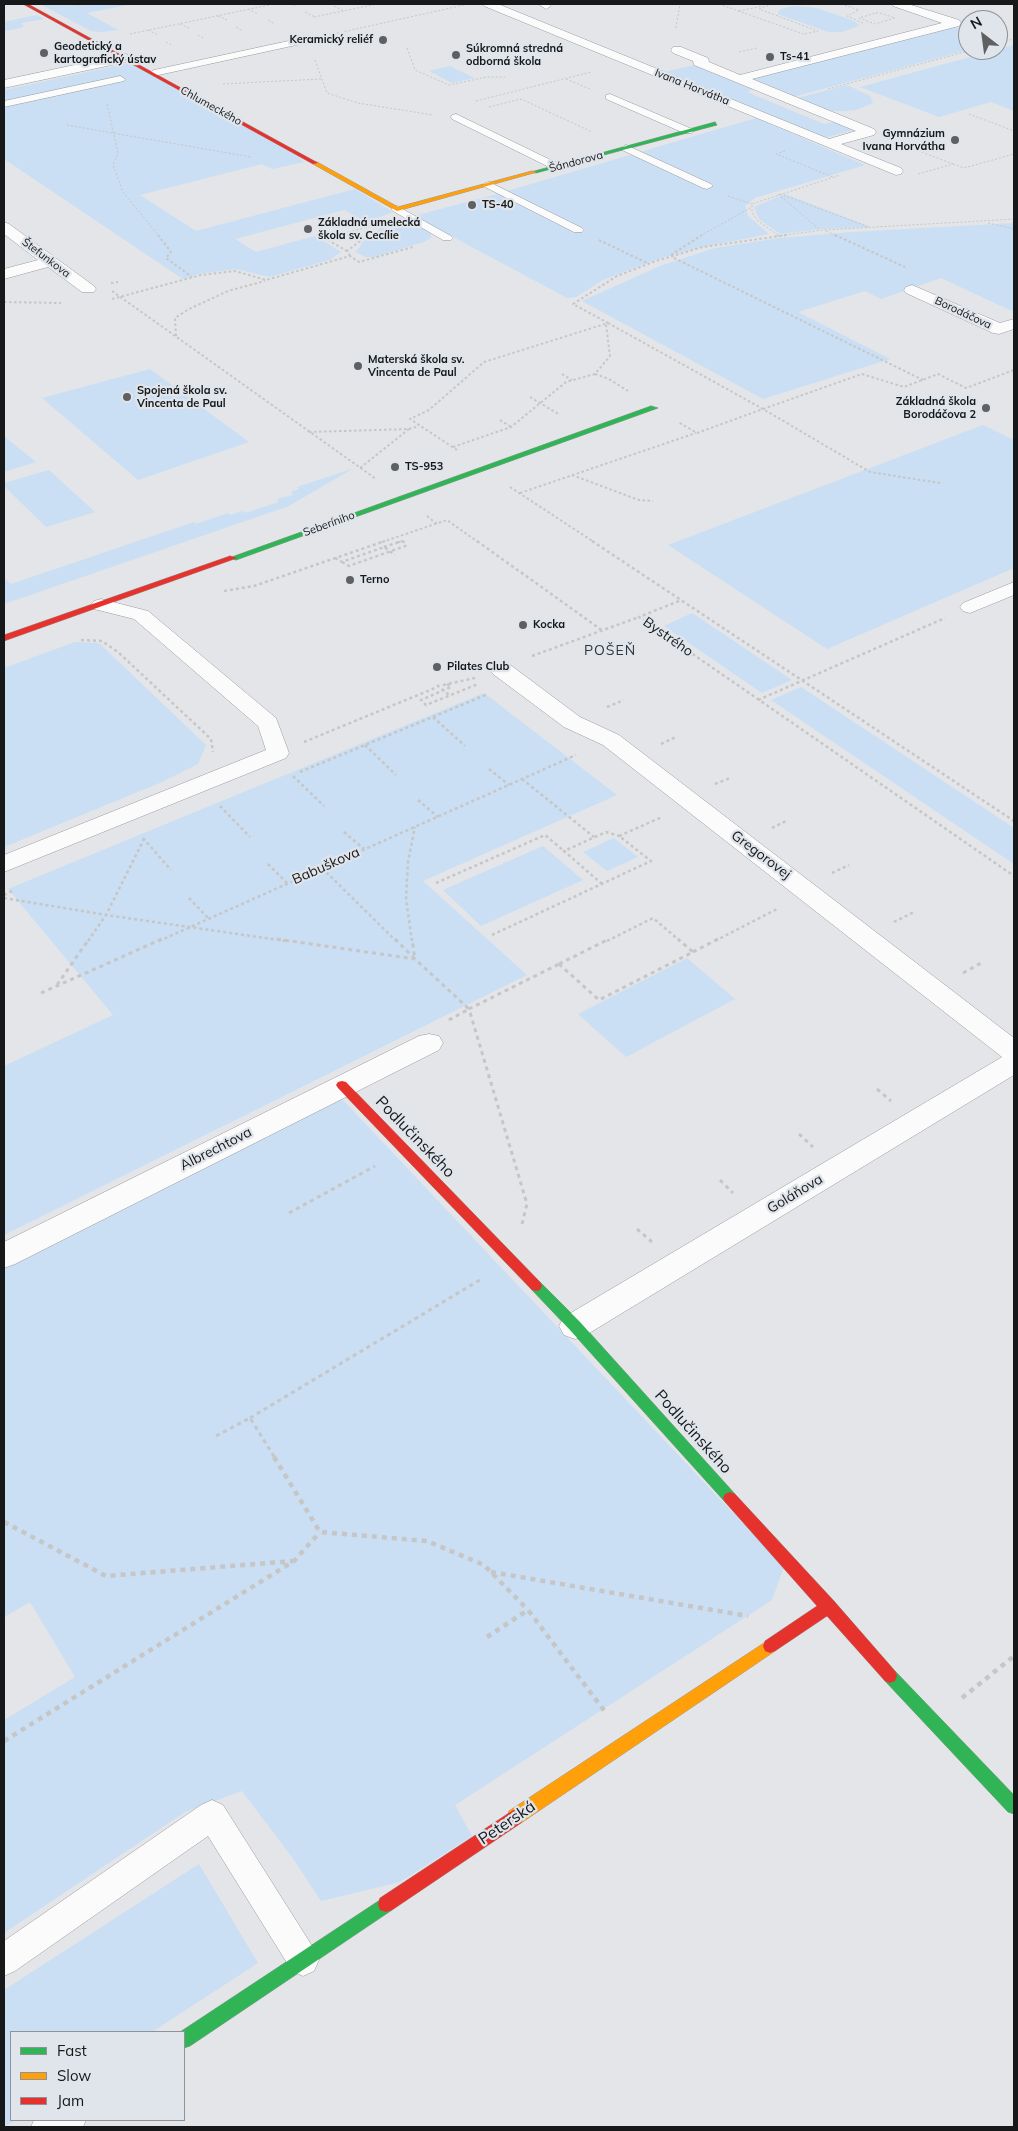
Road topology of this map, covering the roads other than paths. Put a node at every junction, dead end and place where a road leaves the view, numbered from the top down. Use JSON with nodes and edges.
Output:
{"nodes":[{"id":1,"x":25,"y":4,"type":"edge"},
{"id":2,"x":488,"y":4,"type":"edge"},
{"id":3,"x":897,"y":4,"type":"edge"},
{"id":4,"x":307,"y":40,"type":"road end"},
{"id":5,"x":677,"y":50,"type":"dead end"},
{"id":6,"x":126,"y":58,"type":"junction"},
{"id":7,"x":154,"y":73,"type":"junction"},
{"id":8,"x":120,"y":79,"type":"dead end"},
{"id":9,"x":738,"y":79,"type":"junction"},
{"id":10,"x":4,"y":84,"type":"edge"},
{"id":11,"x":610,"y":97,"type":"dead end"},
{"id":12,"x":4,"y":104,"type":"edge"},
{"id":13,"x":755,"y":113,"type":"junction"},
{"id":14,"x":456,"y":117,"type":"road end"},
{"id":15,"x":715,"y":124,"type":"joint"},
{"id":16,"x":688,"y":132,"type":"junction"},
{"id":17,"x":828,"y":143,"type":"junction"},
{"id":18,"x":626,"y":148,"type":"junction"},
{"id":19,"x":557,"y":167,"type":"junction"},
{"id":20,"x":896,"y":171,"type":"dead end"},
{"id":21,"x":490,"y":185,"type":"junction"},
{"id":22,"x":707,"y":186,"type":"dead end"},
{"id":23,"x":397,"y":209,"type":"junction"},
{"id":24,"x":4,"y":227,"type":"edge"},
{"id":25,"x":578,"y":230,"type":"road end"},
{"id":26,"x":447,"y":238,"type":"road end"},
{"id":27,"x":50,"y":262,"type":"junction"},
{"id":28,"x":4,"y":274,"type":"edge"},
{"id":29,"x":88,"y":289,"type":"dead end"},
{"id":30,"x":912,"y":290,"type":"dead end"},
{"id":31,"x":1009,"y":330,"type":"edge"},
{"id":32,"x":654,"y":408,"type":"road end"},
{"id":33,"x":1014,"y":588,"type":"edge"},
{"id":34,"x":101,"y":605,"type":"junction"},
{"id":35,"x":970,"y":607,"type":"road end"},
{"id":36,"x":4,"y":638,"type":"edge"},
{"id":37,"x":492,"y":675,"type":"road end"},
{"id":38,"x":4,"y":864,"type":"edge"},
{"id":39,"x":429,"y":1042,"type":"road end"},
{"id":40,"x":1014,"y":1052,"type":"edge"},
{"id":41,"x":1014,"y":1062,"type":"edge"},
{"id":42,"x":342,"y":1085,"type":"junction"},
{"id":43,"x":4,"y":1256,"type":"edge"},
{"id":44,"x":575,"y":1326,"type":"junction"},
{"id":45,"x":829,"y":1606,"type":"junction"},
{"id":46,"x":1014,"y":1806,"type":"edge"},
{"id":47,"x":4,"y":1960,"type":"edge"},
{"id":48,"x":303,"y":1960,"type":"junction"},
{"id":49,"x":185,"y":2039,"type":"edge"}],
"edges":[{"from":1,"to":6,"type":"street","name":"Chlumeckého"},
{"from":2,"to":13,"type":"street","name":"Ivana Horvátha"},
{"from":3,"to":9,"type":"street"},
{"from":4,"to":7,"type":"lane"},
{"from":5,"to":9,"type":"street"},
{"from":6,"to":7,"type":"street","name":"Chlumeckého"},
{"from":6,"to":10,"type":"street"},
{"from":7,"to":23,"type":"street","name":"Chlumeckého"},
{"from":8,"to":12,"type":"lane"},
{"from":9,"to":17,"type":"street"},
{"from":11,"to":16,"type":"lane"},
{"from":13,"to":15,"type":"street","name":"Šándorova"},
{"from":13,"to":17,"type":"street","name":"Ivana Horvátha"},
{"from":14,"to":19,"type":"lane"},
{"from":15,"to":16,"type":"street","name":"Šándorova"},
{"from":16,"to":18,"type":"street","name":"Šándorova"},
{"from":17,"to":20,"type":"street","name":"Ivana Horvátha"},
{"from":18,"to":19,"type":"street","name":"Šándorova"},
{"from":18,"to":22,"type":"lane"},
{"from":19,"to":21,"type":"street","name":"Šándorova"},
{"from":21,"to":23,"type":"street","name":"Šándorova"},
{"from":21,"to":25,"type":"lane"},
{"from":23,"to":26,"type":"lane"},
{"from":24,"to":27,"type":"street","name":"Štefunkova"},
{"from":27,"to":28,"type":"street"},
{"from":27,"to":29,"type":"street","name":"Štefunkova"},
{"from":30,"to":31,"type":"street","name":"Borodáčova"},
{"from":32,"to":34,"type":"street","name":"Seberíniho"},
{"from":33,"to":35,"type":"street"},
{"from":34,"to":36,"type":"street","name":"Seberíniho"},
{"from":34,"to":38,"type":"street"},
{"from":37,"to":40,"type":"street","name":"Gregorovej"},
{"from":39,"to":42,"type":"street","name":"Albrechtova"},
{"from":41,"to":44,"type":"street","name":"Goláňova"},
{"from":42,"to":43,"type":"street","name":"Albrechtova"},
{"from":42,"to":44,"type":"street","name":"Podlučinského"},
{"from":44,"to":45,"type":"street","name":"Podlučinského"},
{"from":45,"to":46,"type":"street","name":"Podlučinského"},
{"from":45,"to":48,"type":"street","name":"Peterská"},
{"from":47,"to":48,"type":"lane"},
{"from":48,"to":49,"type":"street","name":"Peterská"}]}
